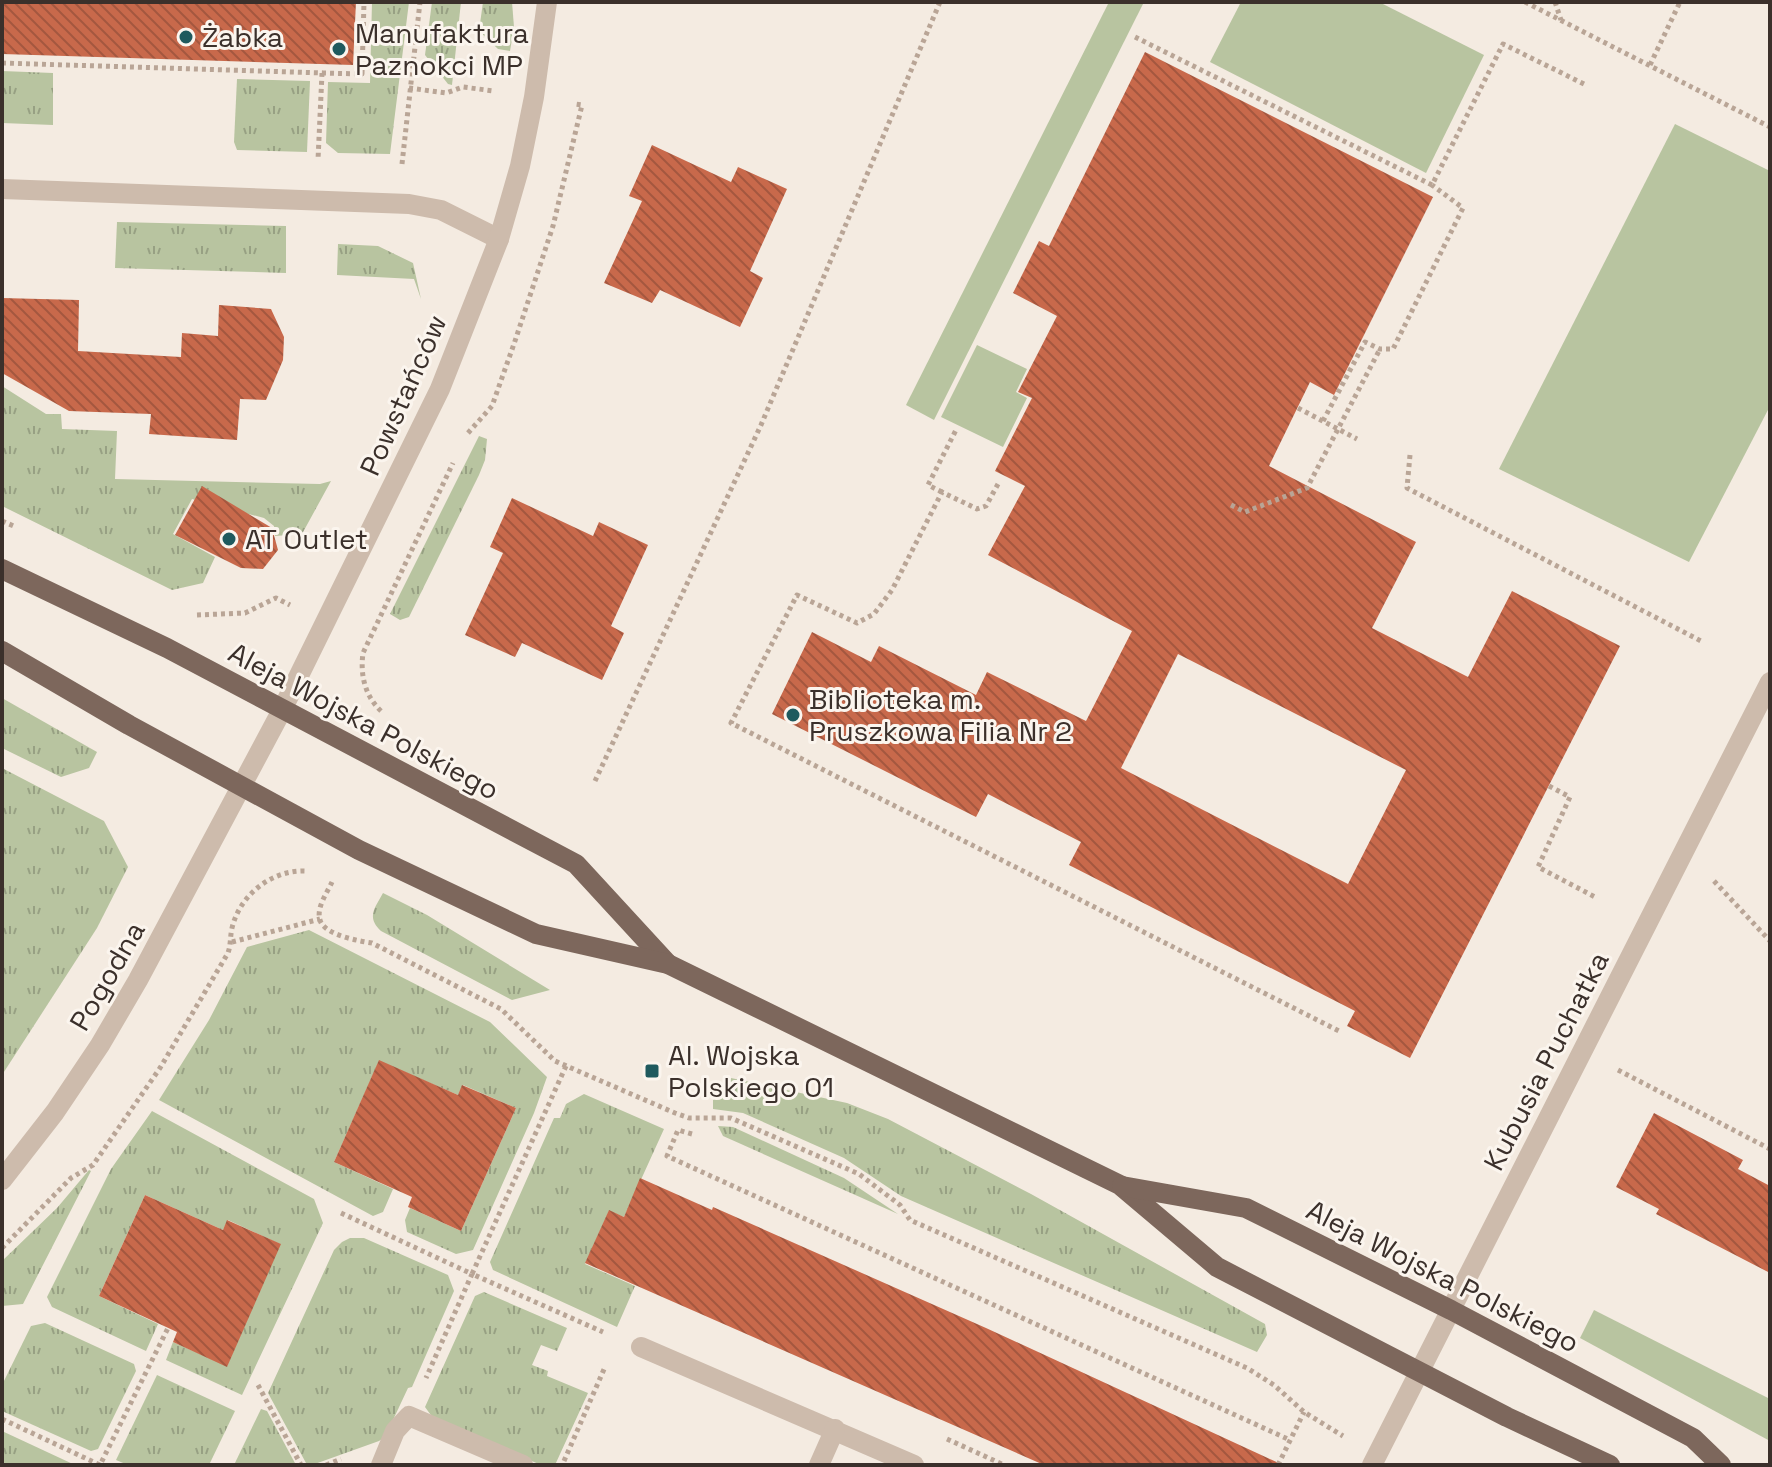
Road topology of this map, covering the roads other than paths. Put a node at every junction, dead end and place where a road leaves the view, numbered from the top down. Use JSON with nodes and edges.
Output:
{"nodes":[{"id":1,"x":547,"y":2,"type":"edge"},
{"id":2,"x":2,"y":189,"type":"edge"},
{"id":3,"x":499,"y":239,"type":"junction"},
{"id":4,"x":2,"y":569,"type":"edge"},
{"id":5,"x":2,"y":651,"type":"edge"},
{"id":6,"x":1770,"y":682,"type":"edge"},
{"id":7,"x":282,"y":710,"type":"junction"},
{"id":8,"x":242,"y":787,"type":"junction"},
{"id":9,"x":668,"y":964,"type":"junction"},
{"id":10,"x":2,"y":1180,"type":"edge"},
{"id":11,"x":1120,"y":1185,"type":"junction"},
{"id":12,"x":1451,"y":1310,"type":"junction"},
{"id":13,"x":641,"y":1347,"type":"road end"},
{"id":14,"x":1420,"y":1373,"type":"junction"},
{"id":15,"x":835,"y":1429,"type":"junction"},
{"id":16,"x":381,"y":1465,"type":"edge"},
{"id":17,"x":523,"y":1465,"type":"edge"},
{"id":18,"x":819,"y":1465,"type":"edge"},
{"id":19,"x":914,"y":1465,"type":"edge"},
{"id":20,"x":1372,"y":1465,"type":"edge"},
{"id":21,"x":1610,"y":1465,"type":"edge"},
{"id":22,"x":1721,"y":1465,"type":"edge"}],
"edges":[{"from":1,"to":3,"type":"street","name":"Powstańców"},
{"from":2,"to":3,"type":"street"},
{"from":3,"to":7,"type":"street","name":"Powstańców"},
{"from":4,"to":7,"type":"main road","name":"Aleja Wojska Polskiego"},
{"from":5,"to":8,"type":"main road","name":"Aleja Wojska Polskiego"},
{"from":6,"to":12,"type":"street","name":"Kubusia Puchatka"},
{"from":7,"to":8,"type":"street","name":"Powstańców"},
{"from":7,"to":9,"type":"main road","name":"Aleja Wojska Polskiego"},
{"from":8,"to":9,"type":"main road","name":"Aleja Wojska Polskiego"},
{"from":8,"to":10,"type":"street","name":"Pogodna"},
{"from":9,"to":11,"type":"main road","name":"Aleja Wojska Polskiego"},
{"from":11,"to":12,"type":"main road","name":"Aleja Wojska Polskiego"},
{"from":11,"to":14,"type":"main road","name":"Aleja Wojska Polskiego"},
{"from":12,"to":14,"type":"street","name":"Kubusia Puchatka"},
{"from":12,"to":22,"type":"main road","name":"Aleja Wojska Polskiego"},
{"from":13,"to":15,"type":"street"},
{"from":14,"to":20,"type":"street","name":"Kubusia Puchatka"},
{"from":14,"to":21,"type":"main road","name":"Aleja Wojska Polskiego"},
{"from":15,"to":18,"type":"street"},
{"from":15,"to":19,"type":"street"},
{"from":16,"to":17,"type":"street"}]}
